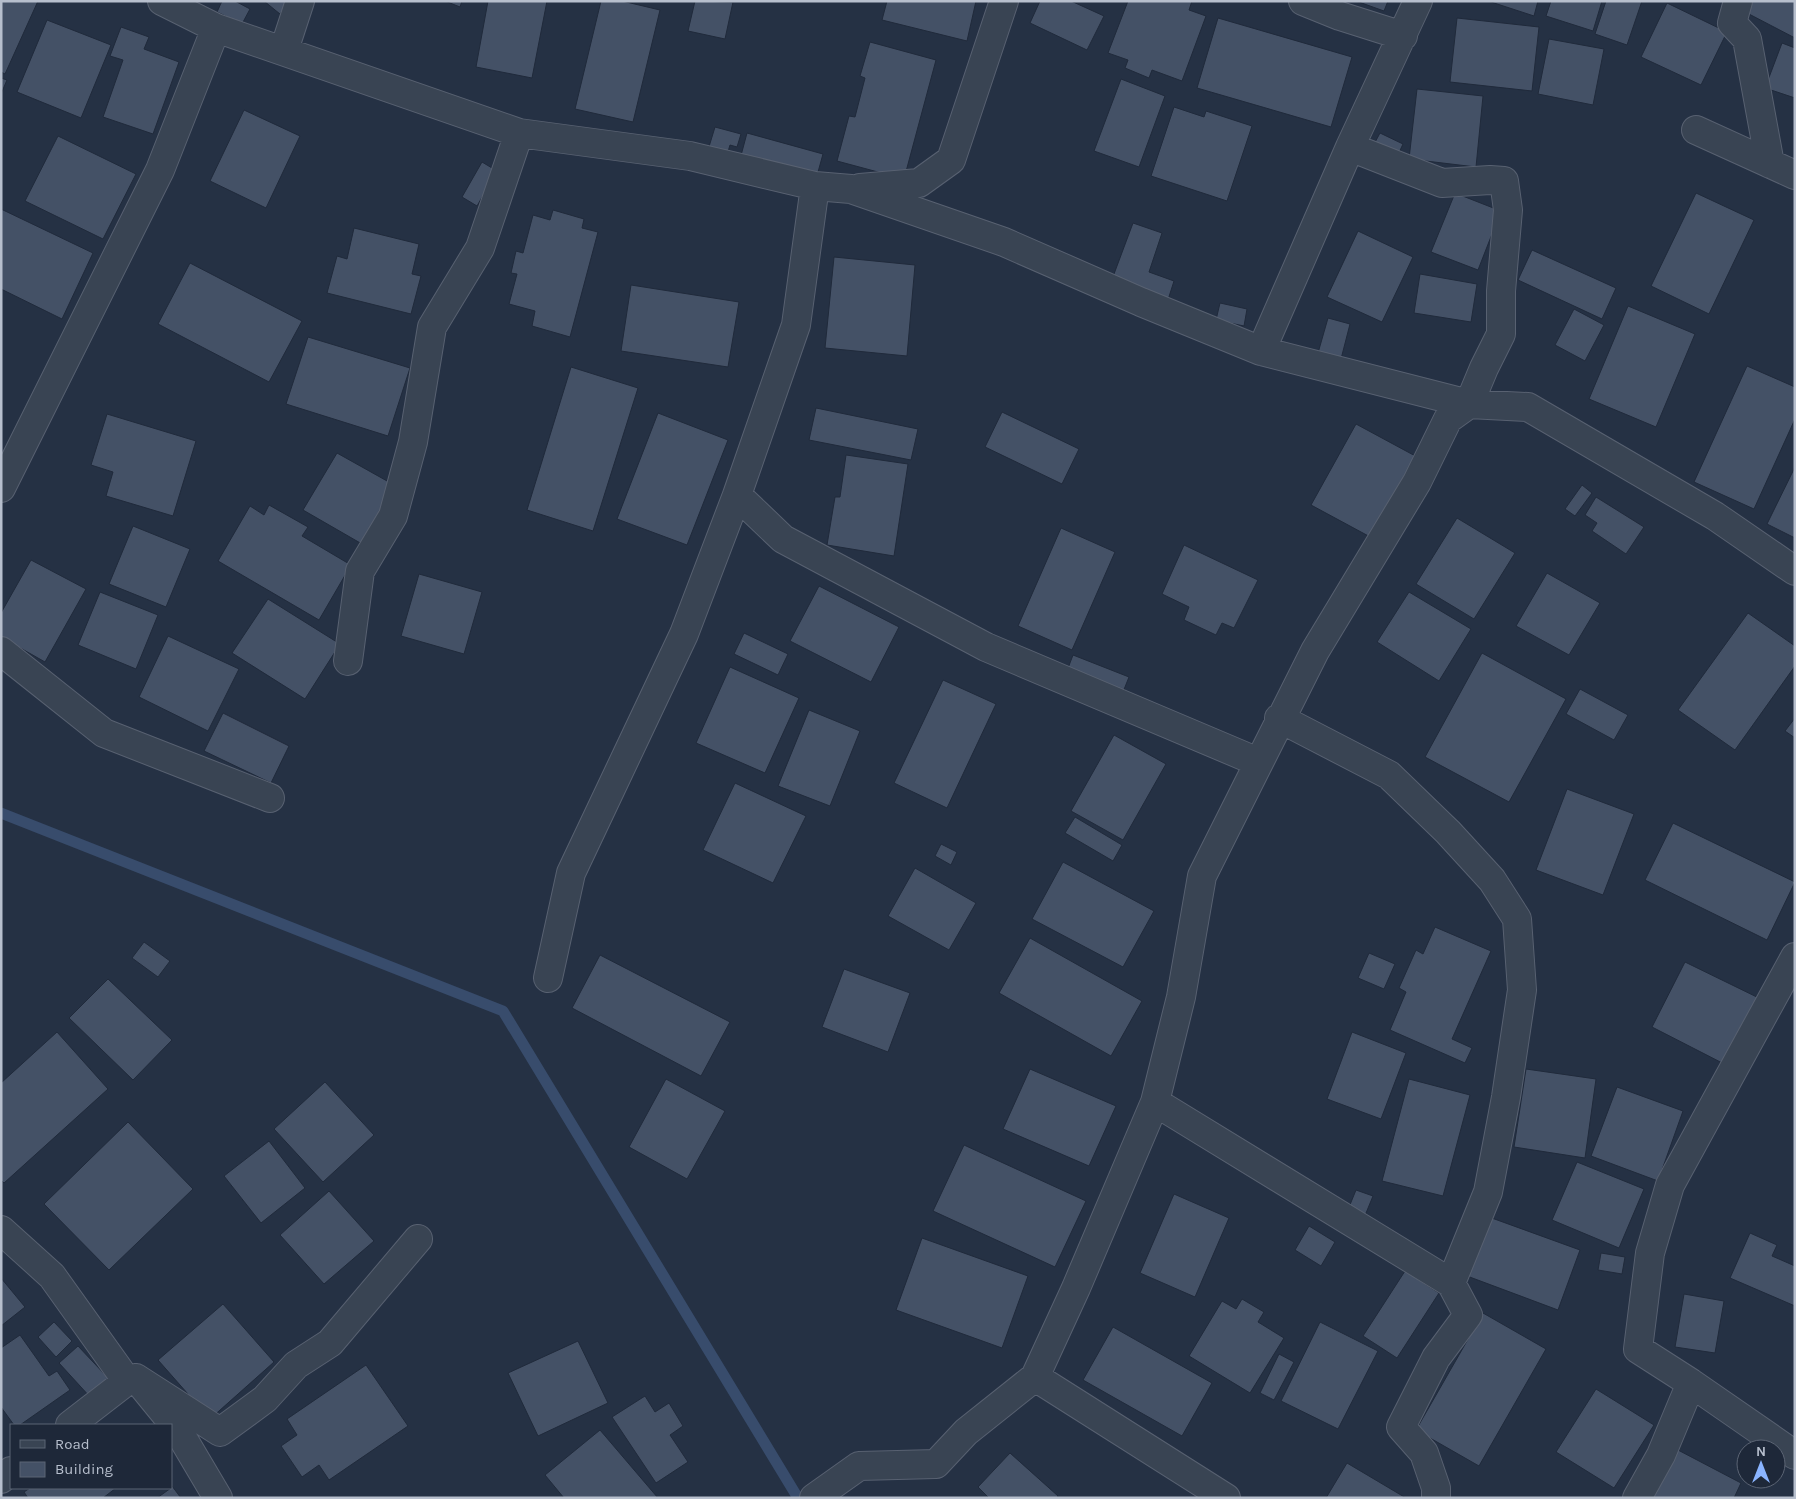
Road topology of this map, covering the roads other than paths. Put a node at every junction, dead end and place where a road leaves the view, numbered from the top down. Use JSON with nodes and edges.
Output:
{"nodes":[{"id":1,"x":162,"y":1,"type":"edge"},
{"id":2,"x":300,"y":1,"type":"edge"},
{"id":3,"x":1004,"y":1,"type":"edge"},
{"id":4,"x":1303,"y":1,"type":"edge"},
{"id":5,"x":1418,"y":1,"type":"edge"},
{"id":6,"x":1738,"y":1,"type":"edge"},
{"id":7,"x":216,"y":28,"type":"junction"},
{"id":8,"x":1403,"y":36,"type":"junction"},
{"id":9,"x":284,"y":50,"type":"junction"},
{"id":10,"x":1696,"y":130,"type":"dead end"},
{"id":11,"x":519,"y":133,"type":"junction"},
{"id":12,"x":1350,"y":147,"type":"junction"},
{"id":13,"x":1770,"y":164,"type":"junction"},
{"id":14,"x":1795,"y":175,"type":"edge"},
{"id":15,"x":815,"y":186,"type":"junction"},
{"id":16,"x":851,"y":189,"type":"junction"},
{"id":17,"x":1261,"y":351,"type":"junction"},
{"id":18,"x":1469,"y":404,"type":"junction"},
{"id":19,"x":1,"y":488,"type":"edge"},
{"id":20,"x":737,"y":495,"type":"junction"},
{"id":21,"x":1795,"y":571,"type":"edge"},
{"id":22,"x":1,"y":651,"type":"edge"},
{"id":23,"x":348,"y":661,"type":"dead end"},
{"id":24,"x":1279,"y":718,"type":"junction"},
{"id":25,"x":1258,"y":762,"type":"junction"},
{"id":26,"x":270,"y":798,"type":"dead end"},
{"id":27,"x":1795,"y":957,"type":"edge"},
{"id":28,"x":548,"y":978,"type":"dead end"},
{"id":29,"x":1155,"y":1102,"type":"junction"},
{"id":30,"x":1,"y":1230,"type":"edge"},
{"id":31,"x":418,"y":1239,"type":"dead end"},
{"id":32,"x":1451,"y":1283,"type":"junction"},
{"id":33,"x":1035,"y":1376,"type":"junction"},
{"id":34,"x":132,"y":1380,"type":"junction"},
{"id":35,"x":1691,"y":1383,"type":"junction"},
{"id":36,"x":71,"y":1424,"type":"edge"},
{"id":37,"x":1795,"y":1455,"type":"edge"},
{"id":38,"x":218,"y":1498,"type":"edge"},
{"id":39,"x":814,"y":1498,"type":"edge"},
{"id":40,"x":1226,"y":1498,"type":"edge"},
{"id":41,"x":1436,"y":1498,"type":"edge"},
{"id":42,"x":1637,"y":1498,"type":"edge"}],
"edges":[{"from":1,"to":7,"type":"street"},
{"from":2,"to":9,"type":"street"},
{"from":3,"to":16,"type":"street"},
{"from":4,"to":8,"type":"street"},
{"from":5,"to":8,"type":"street"},
{"from":6,"to":13,"type":"street"},
{"from":7,"to":9,"type":"street"},
{"from":7,"to":19,"type":"street"},
{"from":8,"to":12,"type":"street"},
{"from":9,"to":11,"type":"street"},
{"from":10,"to":13,"type":"street"},
{"from":11,"to":15,"type":"street"},
{"from":11,"to":23,"type":"street"},
{"from":12,"to":17,"type":"street"},
{"from":12,"to":18,"type":"street"},
{"from":13,"to":14,"type":"street"},
{"from":15,"to":16,"type":"street"},
{"from":15,"to":20,"type":"street"},
{"from":16,"to":17,"type":"street"},
{"from":17,"to":18,"type":"street"},
{"from":18,"to":21,"type":"street"},
{"from":18,"to":24,"type":"street"},
{"from":20,"to":25,"type":"street"},
{"from":20,"to":28,"type":"street"},
{"from":22,"to":26,"type":"street"},
{"from":24,"to":25,"type":"street"},
{"from":24,"to":32,"type":"street"},
{"from":25,"to":29,"type":"street"},
{"from":27,"to":35,"type":"street"},
{"from":29,"to":32,"type":"street"},
{"from":29,"to":33,"type":"street"},
{"from":30,"to":34,"type":"street"},
{"from":31,"to":34,"type":"street"},
{"from":32,"to":41,"type":"street"},
{"from":33,"to":39,"type":"street"},
{"from":33,"to":40,"type":"street"},
{"from":34,"to":36,"type":"street"},
{"from":34,"to":38,"type":"street"},
{"from":35,"to":37,"type":"street"},
{"from":35,"to":42,"type":"street"}]}
